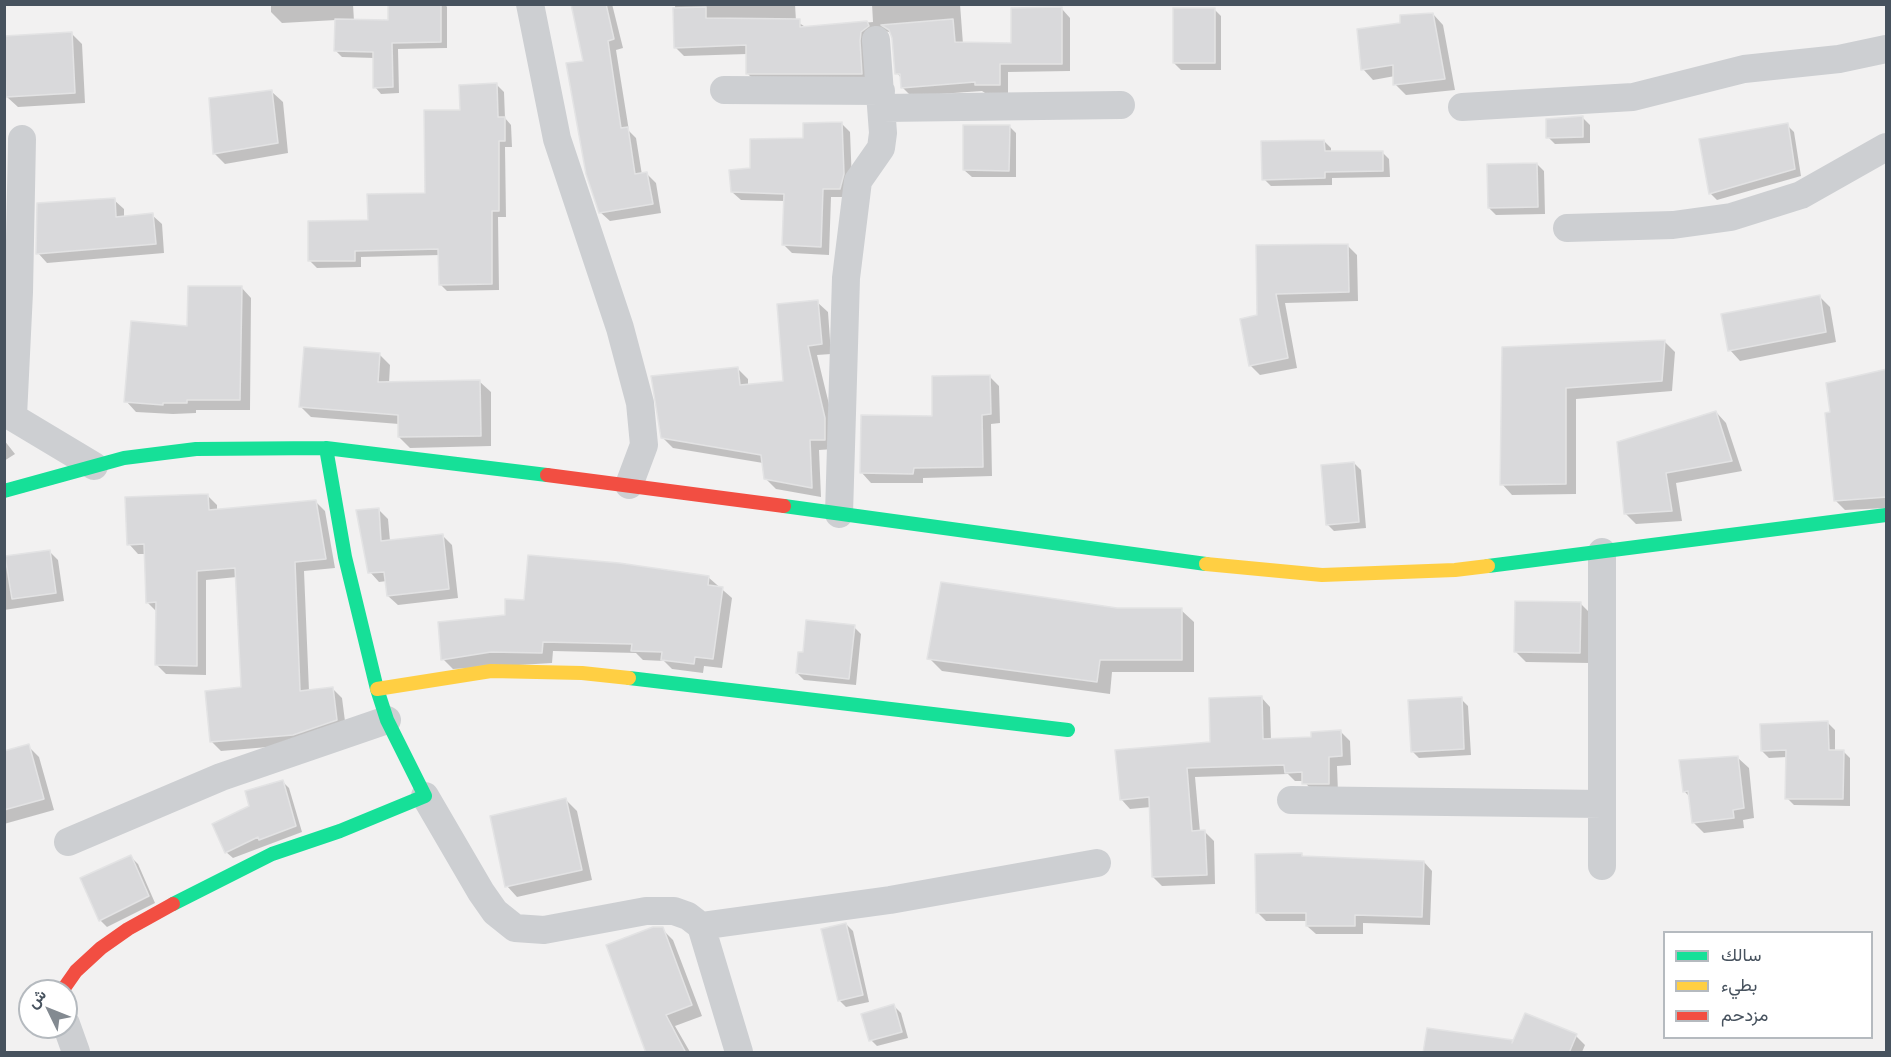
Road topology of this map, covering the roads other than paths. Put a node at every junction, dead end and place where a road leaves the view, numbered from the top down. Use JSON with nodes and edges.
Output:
{"nodes":[{"id":1,"x":530,"y":4,"type":"edge"},
{"id":2,"x":876,"y":40,"type":"dead end"},
{"id":3,"x":1887,"y":49,"type":"edge"},
{"id":4,"x":724,"y":90,"type":"dead end"},
{"id":5,"x":882,"y":100,"type":"junction"},
{"id":6,"x":1121,"y":105,"type":"dead end"},
{"id":7,"x":1462,"y":107,"type":"dead end"},
{"id":8,"x":22,"y":139,"type":"dead end"},
{"id":9,"x":1887,"y":147,"type":"edge"},
{"id":10,"x":1567,"y":228,"type":"dead end"},
{"id":11,"x":9,"y":414,"type":"edge"},
{"id":12,"x":326,"y":448,"type":"junction"},
{"id":13,"x":94,"y":466,"type":"junction"},
{"id":14,"x":629,"y":485,"type":"junction"},
{"id":15,"x":4,"y":491,"type":"edge"},
{"id":16,"x":839,"y":514,"type":"junction"},
{"id":17,"x":1887,"y":515,"type":"edge"},
{"id":18,"x":1602,"y":552,"type":"junction"},
{"id":19,"x":377,"y":689,"type":"junction"},
{"id":20,"x":387,"y":720,"type":"junction"},
{"id":21,"x":1068,"y":730,"type":"dead end"},
{"id":22,"x":425,"y":796,"type":"junction"},
{"id":23,"x":1291,"y":800,"type":"dead end"},
{"id":24,"x":1602,"y":804,"type":"junction"},
{"id":25,"x":68,"y":842,"type":"dead end"},
{"id":26,"x":1097,"y":863,"type":"dead end"},
{"id":27,"x":1602,"y":866,"type":"dead end"},
{"id":28,"x":701,"y":926,"type":"junction"},
{"id":29,"x":70,"y":979,"type":"edge"},
{"id":30,"x":739,"y":1053,"type":"edge"}],
"edges":[{"from":1,"to":14,"type":"street"},
{"from":2,"to":5,"type":"street"},
{"from":3,"to":7,"type":"street"},
{"from":4,"to":5,"type":"street"},
{"from":5,"to":6,"type":"street"},
{"from":5,"to":16,"type":"street"},
{"from":8,"to":11,"type":"street"},
{"from":9,"to":10,"type":"street"},
{"from":11,"to":13,"type":"street"},
{"from":12,"to":13,"type":"main road"},
{"from":12,"to":14,"type":"main road"},
{"from":12,"to":19,"type":"main road"},
{"from":13,"to":15,"type":"main road"},
{"from":14,"to":16,"type":"main road"},
{"from":16,"to":18,"type":"main road"},
{"from":17,"to":18,"type":"main road"},
{"from":18,"to":24,"type":"street"},
{"from":19,"to":20,"type":"main road"},
{"from":19,"to":21,"type":"main road"},
{"from":20,"to":22,"type":"main road"},
{"from":20,"to":25,"type":"street"},
{"from":22,"to":28,"type":"street"},
{"from":22,"to":29,"type":"main road"},
{"from":23,"to":24,"type":"street"},
{"from":24,"to":27,"type":"street"},
{"from":26,"to":28,"type":"street"},
{"from":28,"to":30,"type":"street"}]}
